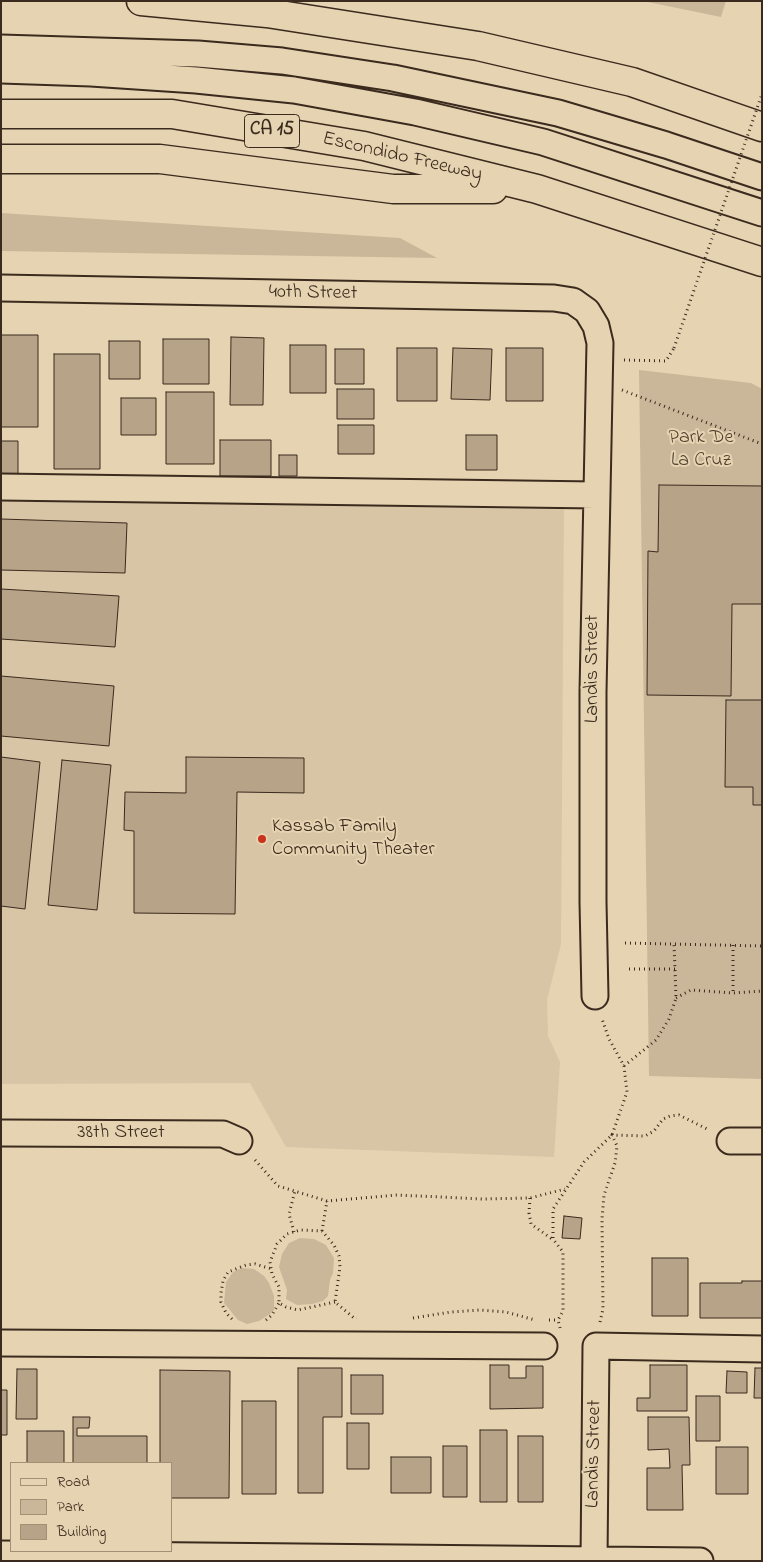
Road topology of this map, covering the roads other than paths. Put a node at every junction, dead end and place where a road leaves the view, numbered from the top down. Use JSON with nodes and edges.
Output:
{"nodes":[{"id":1,"x":141,"y":1,"type":"edge"},
{"id":2,"x":212,"y":1,"type":"edge"},
{"id":3,"x":267,"y":13,"type":"junction"},
{"id":4,"x":1,"y":48,"type":"edge"},
{"id":5,"x":1,"y":70,"type":"edge"},
{"id":6,"x":1,"y":114,"type":"edge"},
{"id":7,"x":762,"y":127,"type":"edge"},
{"id":8,"x":1,"y":159,"type":"edge"},
{"id":9,"x":762,"y":177,"type":"edge"},
{"id":10,"x":537,"y":189,"type":"junction"},
{"id":11,"x":762,"y":213,"type":"edge"},
{"id":12,"x":762,"y":262,"type":"edge"},
{"id":13,"x":1,"y":288,"type":"edge"},
{"id":14,"x":599,"y":362,"type":"joint"},
{"id":15,"x":1,"y":487,"type":"edge"},
{"id":16,"x":596,"y":496,"type":"junction"},
{"id":17,"x":595,"y":996,"type":"dead end"},
{"id":18,"x":1,"y":1133,"type":"edge"},
{"id":19,"x":239,"y":1141,"type":"road end"},
{"id":20,"x":730,"y":1141,"type":"road end"},
{"id":21,"x":762,"y":1141,"type":"edge"},
{"id":22,"x":1,"y":1343,"type":"edge"},
{"id":23,"x":544,"y":1346,"type":"dead end"},
{"id":24,"x":762,"y":1349,"type":"edge"},
{"id":25,"x":1,"y":1554,"type":"edge"},
{"id":26,"x":594,"y":1560,"type":"edge"},
{"id":27,"x":700,"y":1561,"type":"edge"}],
"edges":[{"from":1,"to":3,"type":"highway"},
{"from":2,"to":3,"type":"highway"},
{"from":3,"to":7,"type":"highway"},
{"from":4,"to":9,"type":"street"},
{"from":5,"to":11,"type":"street"},
{"from":6,"to":10,"type":"highway","name":"Escondido Freeway","number":"CA 15"},
{"from":8,"to":10,"type":"highway"},
{"from":10,"to":12,"type":"highway","name":"Escondido Freeway","number":"CA 15"},
{"from":13,"to":14,"type":"street","name":"40th Street"},
{"from":14,"to":16,"type":"street","name":"Landis Street"},
{"from":15,"to":16,"type":"street"},
{"from":16,"to":17,"type":"street","name":"Landis Street"},
{"from":18,"to":19,"type":"street","name":"38th Street"},
{"from":20,"to":21,"type":"street"},
{"from":22,"to":23,"type":"street"},
{"from":24,"to":26,"type":"street","name":"Landis Street"},
{"from":25,"to":26,"type":"street"},
{"from":26,"to":27,"type":"street"}]}
